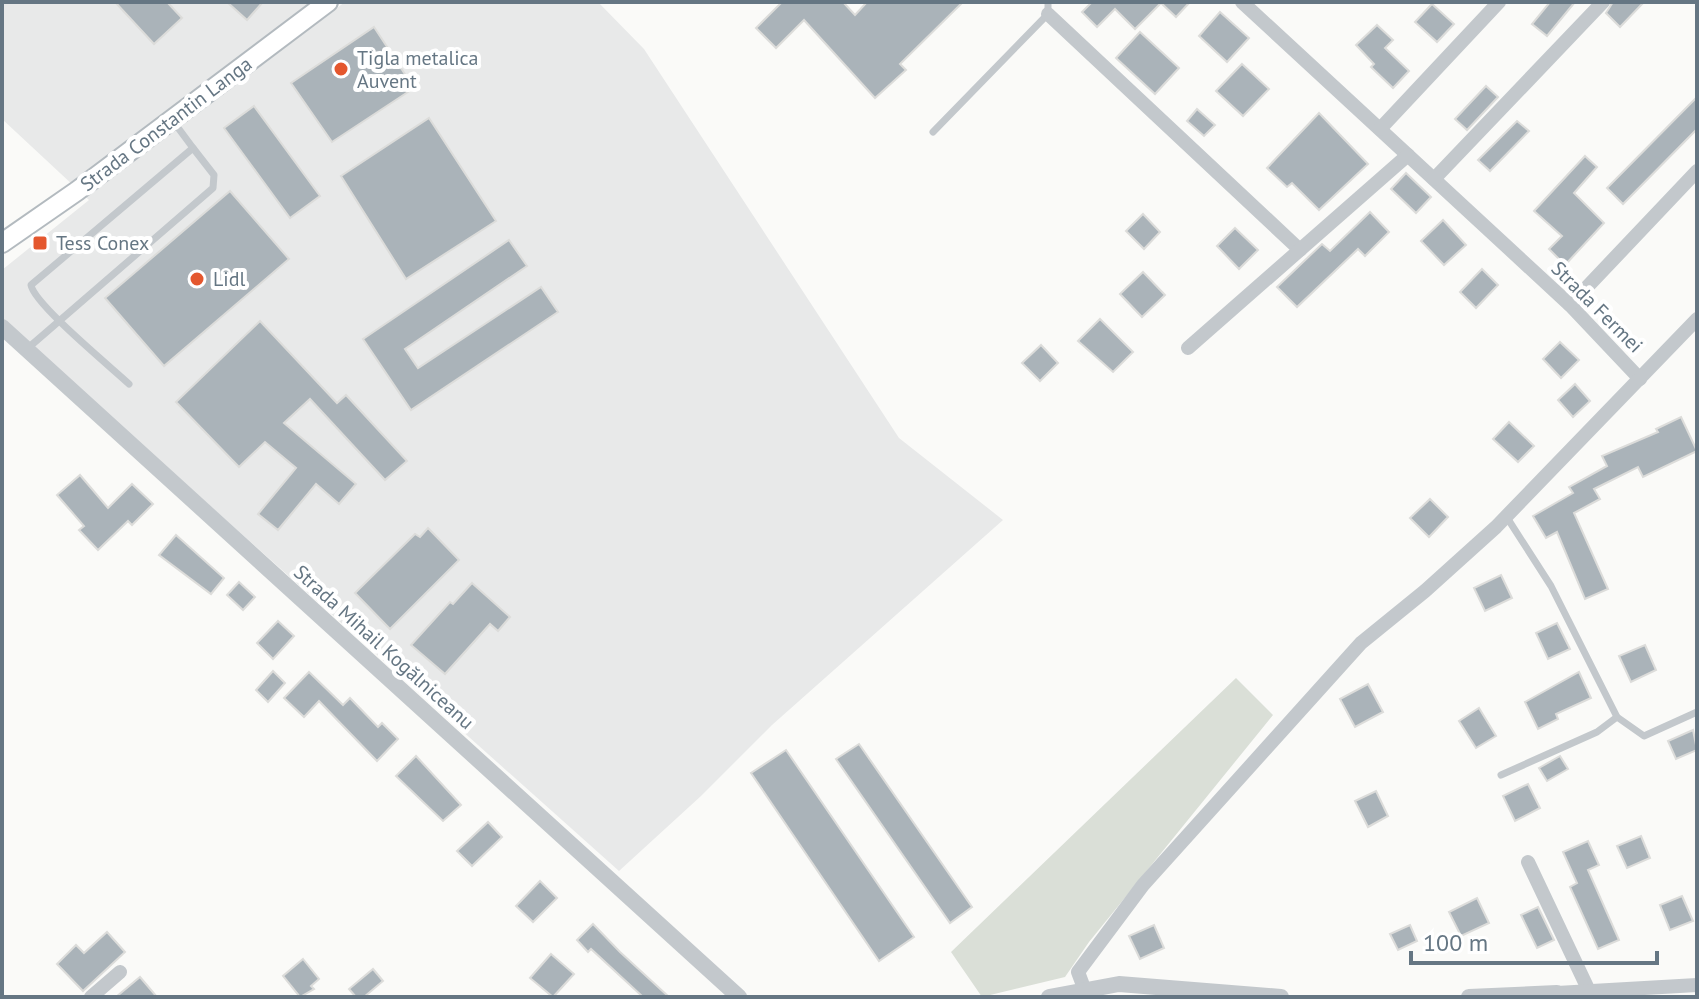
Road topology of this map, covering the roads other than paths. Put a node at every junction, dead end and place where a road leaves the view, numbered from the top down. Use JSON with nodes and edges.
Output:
{"nodes":[{"id":1,"x":328,"y":2,"type":"edge"},
{"id":2,"x":1242,"y":2,"type":"edge"},
{"id":3,"x":1499,"y":2,"type":"edge"},
{"id":4,"x":1603,"y":2,"type":"edge"},
{"id":5,"x":1048,"y":8,"type":"edge"},
{"id":6,"x":173,"y":120,"type":"junction"},
{"id":7,"x":1380,"y":129,"type":"junction"},
{"id":8,"x":933,"y":132,"type":"dead end"},
{"id":9,"x":193,"y":148,"type":"junction"},
{"id":10,"x":1408,"y":155,"type":"junction"},
{"id":11,"x":1697,"y":171,"type":"edge"},
{"id":12,"x":1434,"y":179,"type":"junction"},
{"id":13,"x":2,"y":243,"type":"edge"},
{"id":14,"x":1300,"y":250,"type":"junction"},
{"id":15,"x":1570,"y":305,"type":"junction"},
{"id":16,"x":1697,"y":319,"type":"edge"},
{"id":17,"x":61,"y":320,"type":"junction"},
{"id":18,"x":2,"y":327,"type":"edge"},
{"id":19,"x":1188,"y":348,"type":"dead end"},
{"id":20,"x":26,"y":350,"type":"junction"},
{"id":21,"x":1640,"y":379,"type":"junction"},
{"id":22,"x":129,"y":384,"type":"dead end"},
{"id":23,"x":1506,"y":516,"type":"junction"},
{"id":24,"x":1697,"y":712,"type":"edge"},
{"id":25,"x":1617,"y":717,"type":"junction"},
{"id":26,"x":1501,"y":775,"type":"dead end"},
{"id":27,"x":1528,"y":862,"type":"dead end"},
{"id":28,"x":120,"y":972,"type":"dead end"},
{"id":29,"x":1697,"y":985,"type":"edge"},
{"id":30,"x":1084,"y":988,"type":"junction"},
{"id":31,"x":1589,"y":991,"type":"junction"},
{"id":32,"x":1560,"y":995,"type":"edge"},
{"id":33,"x":91,"y":997,"type":"edge"},
{"id":34,"x":739,"y":997,"type":"edge"},
{"id":35,"x":1049,"y":997,"type":"edge"},
{"id":36,"x":1281,"y":997,"type":"edge"},
{"id":37,"x":1469,"y":997,"type":"edge"}],
"edges":[{"from":1,"to":6,"type":"main road","name":"Strada Constantin Langa"},
{"from":2,"to":7,"type":"street","name":"Strada Fermei"},
{"from":3,"to":7,"type":"street"},
{"from":4,"to":12,"type":"street"},
{"from":5,"to":8,"type":"lane"},
{"from":5,"to":14,"type":"street"},
{"from":6,"to":9,"type":"lane"},
{"from":6,"to":13,"type":"main road","name":"Strada Constantin Langa"},
{"from":7,"to":10,"type":"street","name":"Strada Fermei"},
{"from":9,"to":17,"type":"lane"},
{"from":9,"to":17,"type":"lane"},
{"from":10,"to":12,"type":"street","name":"Strada Fermei"},
{"from":10,"to":14,"type":"street"},
{"from":11,"to":15,"type":"street"},
{"from":12,"to":15,"type":"street","name":"Strada Fermei"},
{"from":14,"to":19,"type":"street"},
{"from":15,"to":21,"type":"street","name":"Strada Fermei"},
{"from":16,"to":21,"type":"street"},
{"from":17,"to":20,"type":"lane"},
{"from":17,"to":22,"type":"lane"},
{"from":18,"to":20,"type":"street","name":"Strada Mihail Kogălniceanu"},
{"from":20,"to":34,"type":"street","name":"Strada Mihail Kogălniceanu"},
{"from":21,"to":23,"type":"street","name":"Strada Fermei"},
{"from":23,"to":25,"type":"lane"},
{"from":23,"to":30,"type":"street","name":"Strada Fermei"},
{"from":24,"to":25,"type":"lane"},
{"from":25,"to":26,"type":"lane"},
{"from":27,"to":31,"type":"street"},
{"from":28,"to":33,"type":"street"},
{"from":29,"to":31,"type":"street"},
{"from":30,"to":35,"type":"street"},
{"from":30,"to":36,"type":"street"},
{"from":31,"to":32,"type":"street"},
{"from":32,"to":37,"type":"street"}]}
